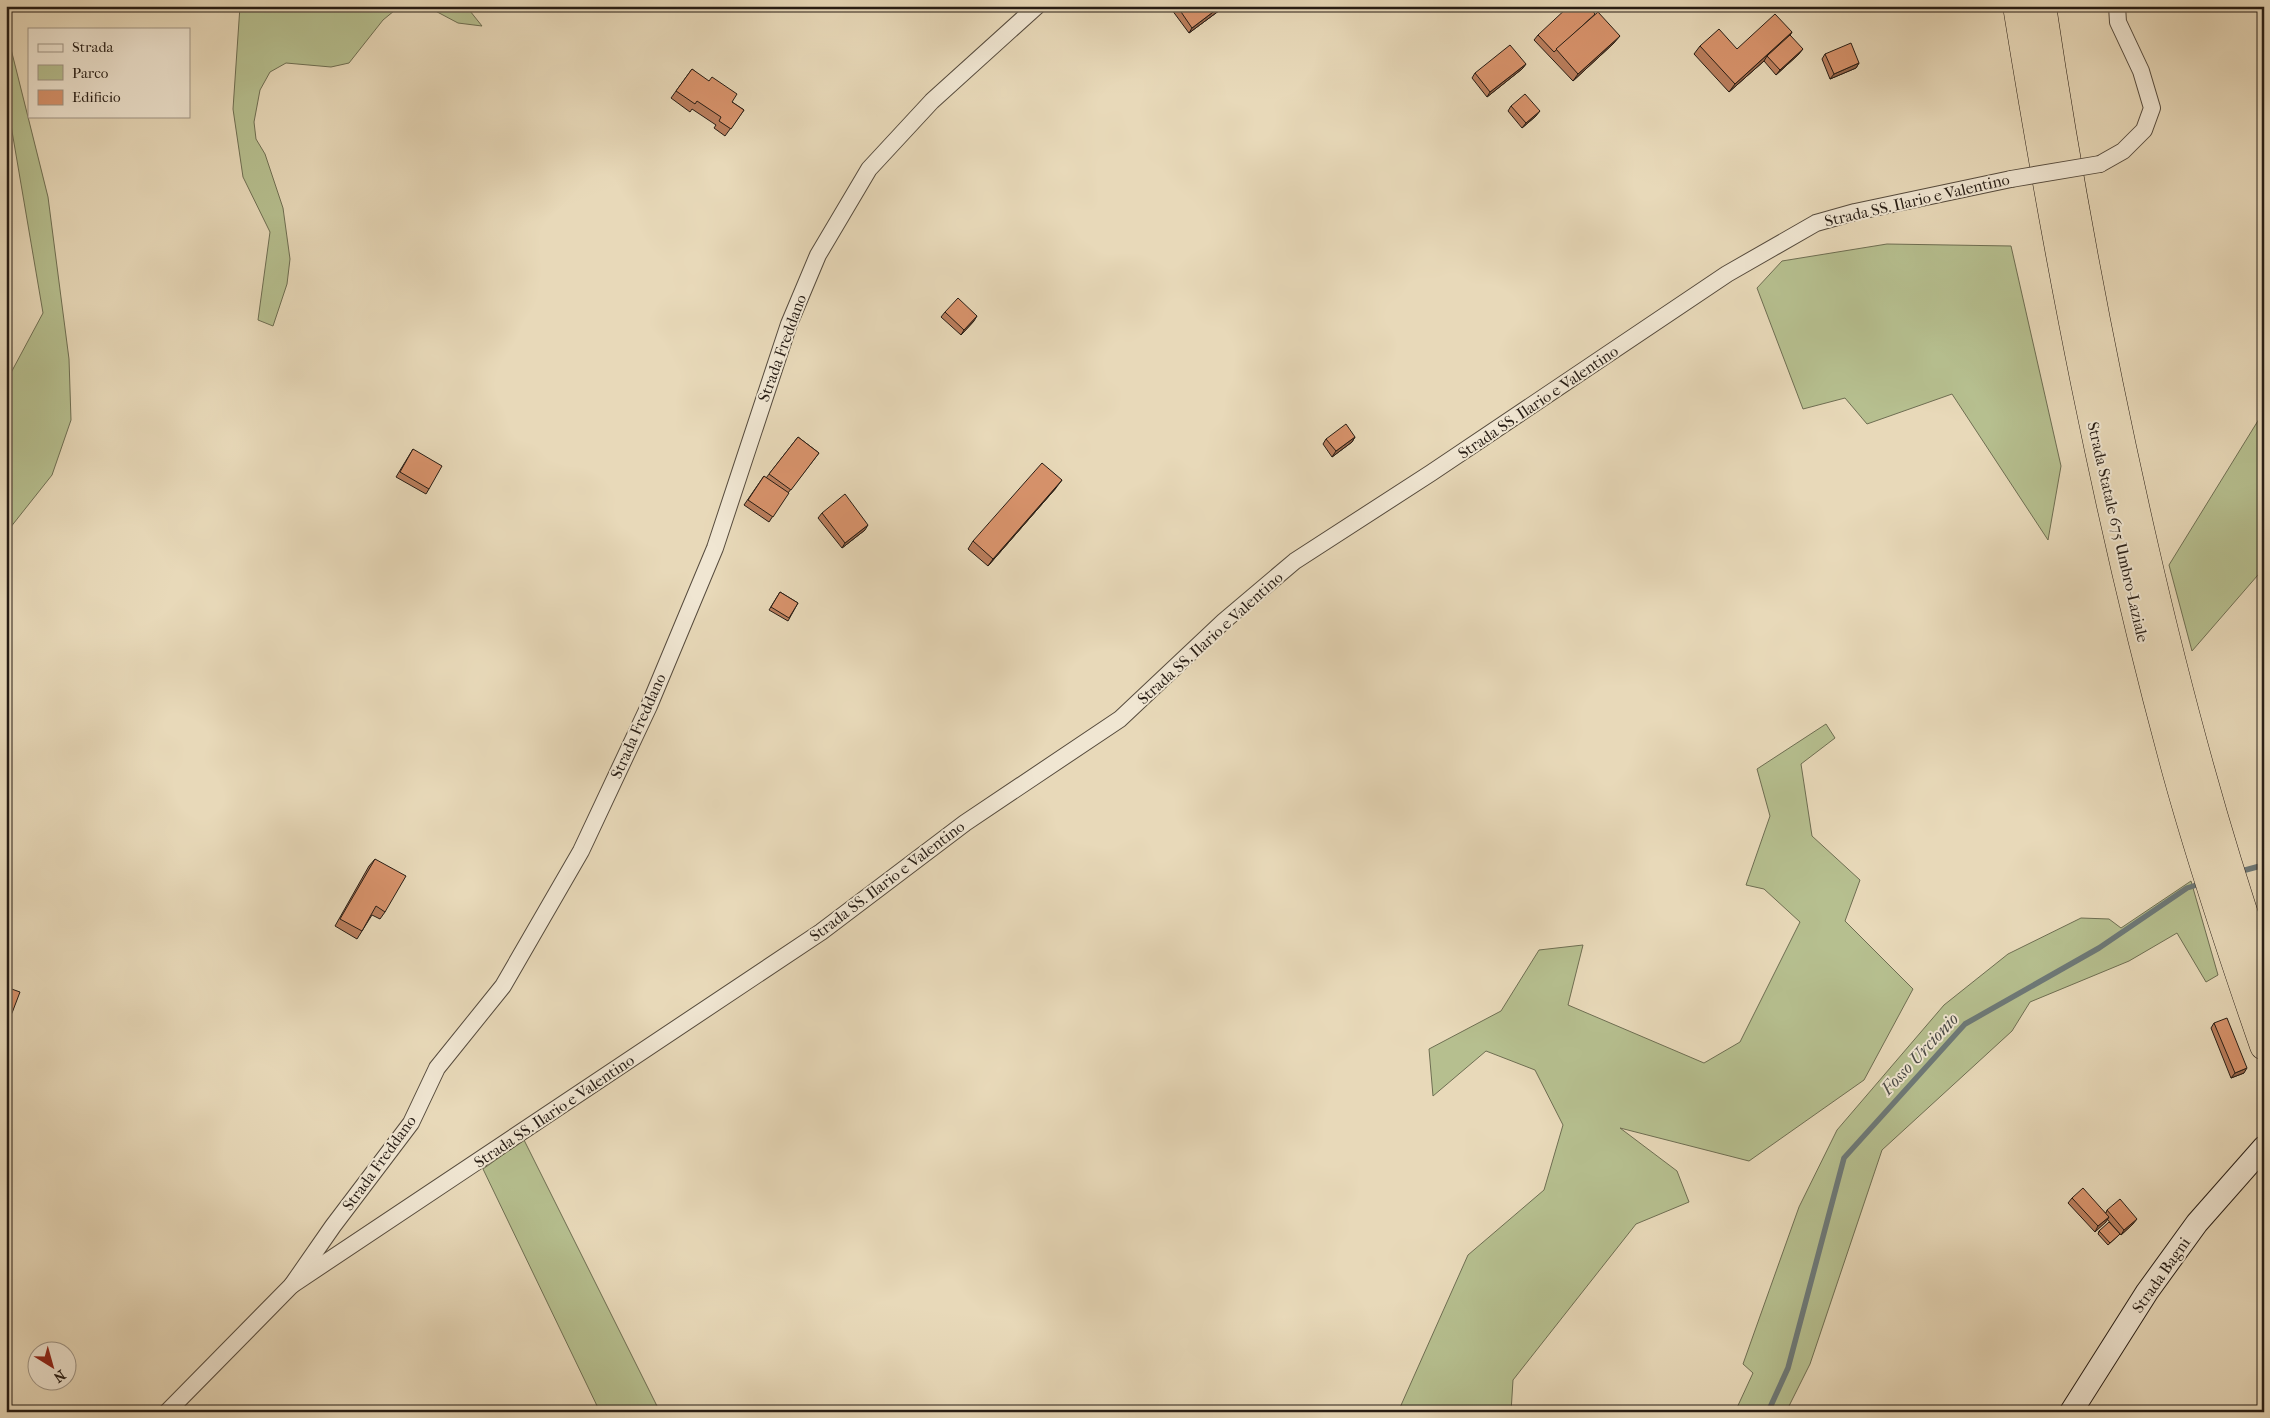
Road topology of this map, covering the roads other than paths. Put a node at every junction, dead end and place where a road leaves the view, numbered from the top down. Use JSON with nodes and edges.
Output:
{"nodes":[{"id":1,"x":1036,"y":6,"type":"edge"},
{"id":2,"x":2017,"y":6,"type":"edge"},
{"id":3,"x":2042,"y":6,"type":"edge"},
{"id":4,"x":2117,"y":6,"type":"edge"},
{"id":5,"x":2264,"y":973,"type":"edge"},
{"id":6,"x":2264,"y":1046,"type":"edge"},
{"id":7,"x":2264,"y":1147,"type":"edge"},
{"id":8,"x":292,"y":1285,"type":"junction"},
{"id":9,"x":167,"y":1412,"type":"edge"},
{"id":10,"x":2071,"y":1412,"type":"edge"}],
"edges":[{"from":1,"to":8,"type":"street","name":"Strada Freddano"},
{"from":2,"to":6,"type":"highway","name":"Strada Statale 675 Umbro-Laziale"},
{"from":3,"to":5,"type":"highway","name":"Strada Statale 675 Umbro-Laziale"},
{"from":4,"to":8,"type":"street","name":"Strada SS. Ilario e Valentino","bridge":true},
{"from":7,"to":10,"type":"street","name":"Strada Bagni"},
{"from":8,"to":9,"type":"street","name":"Strada Freddano"}]}
